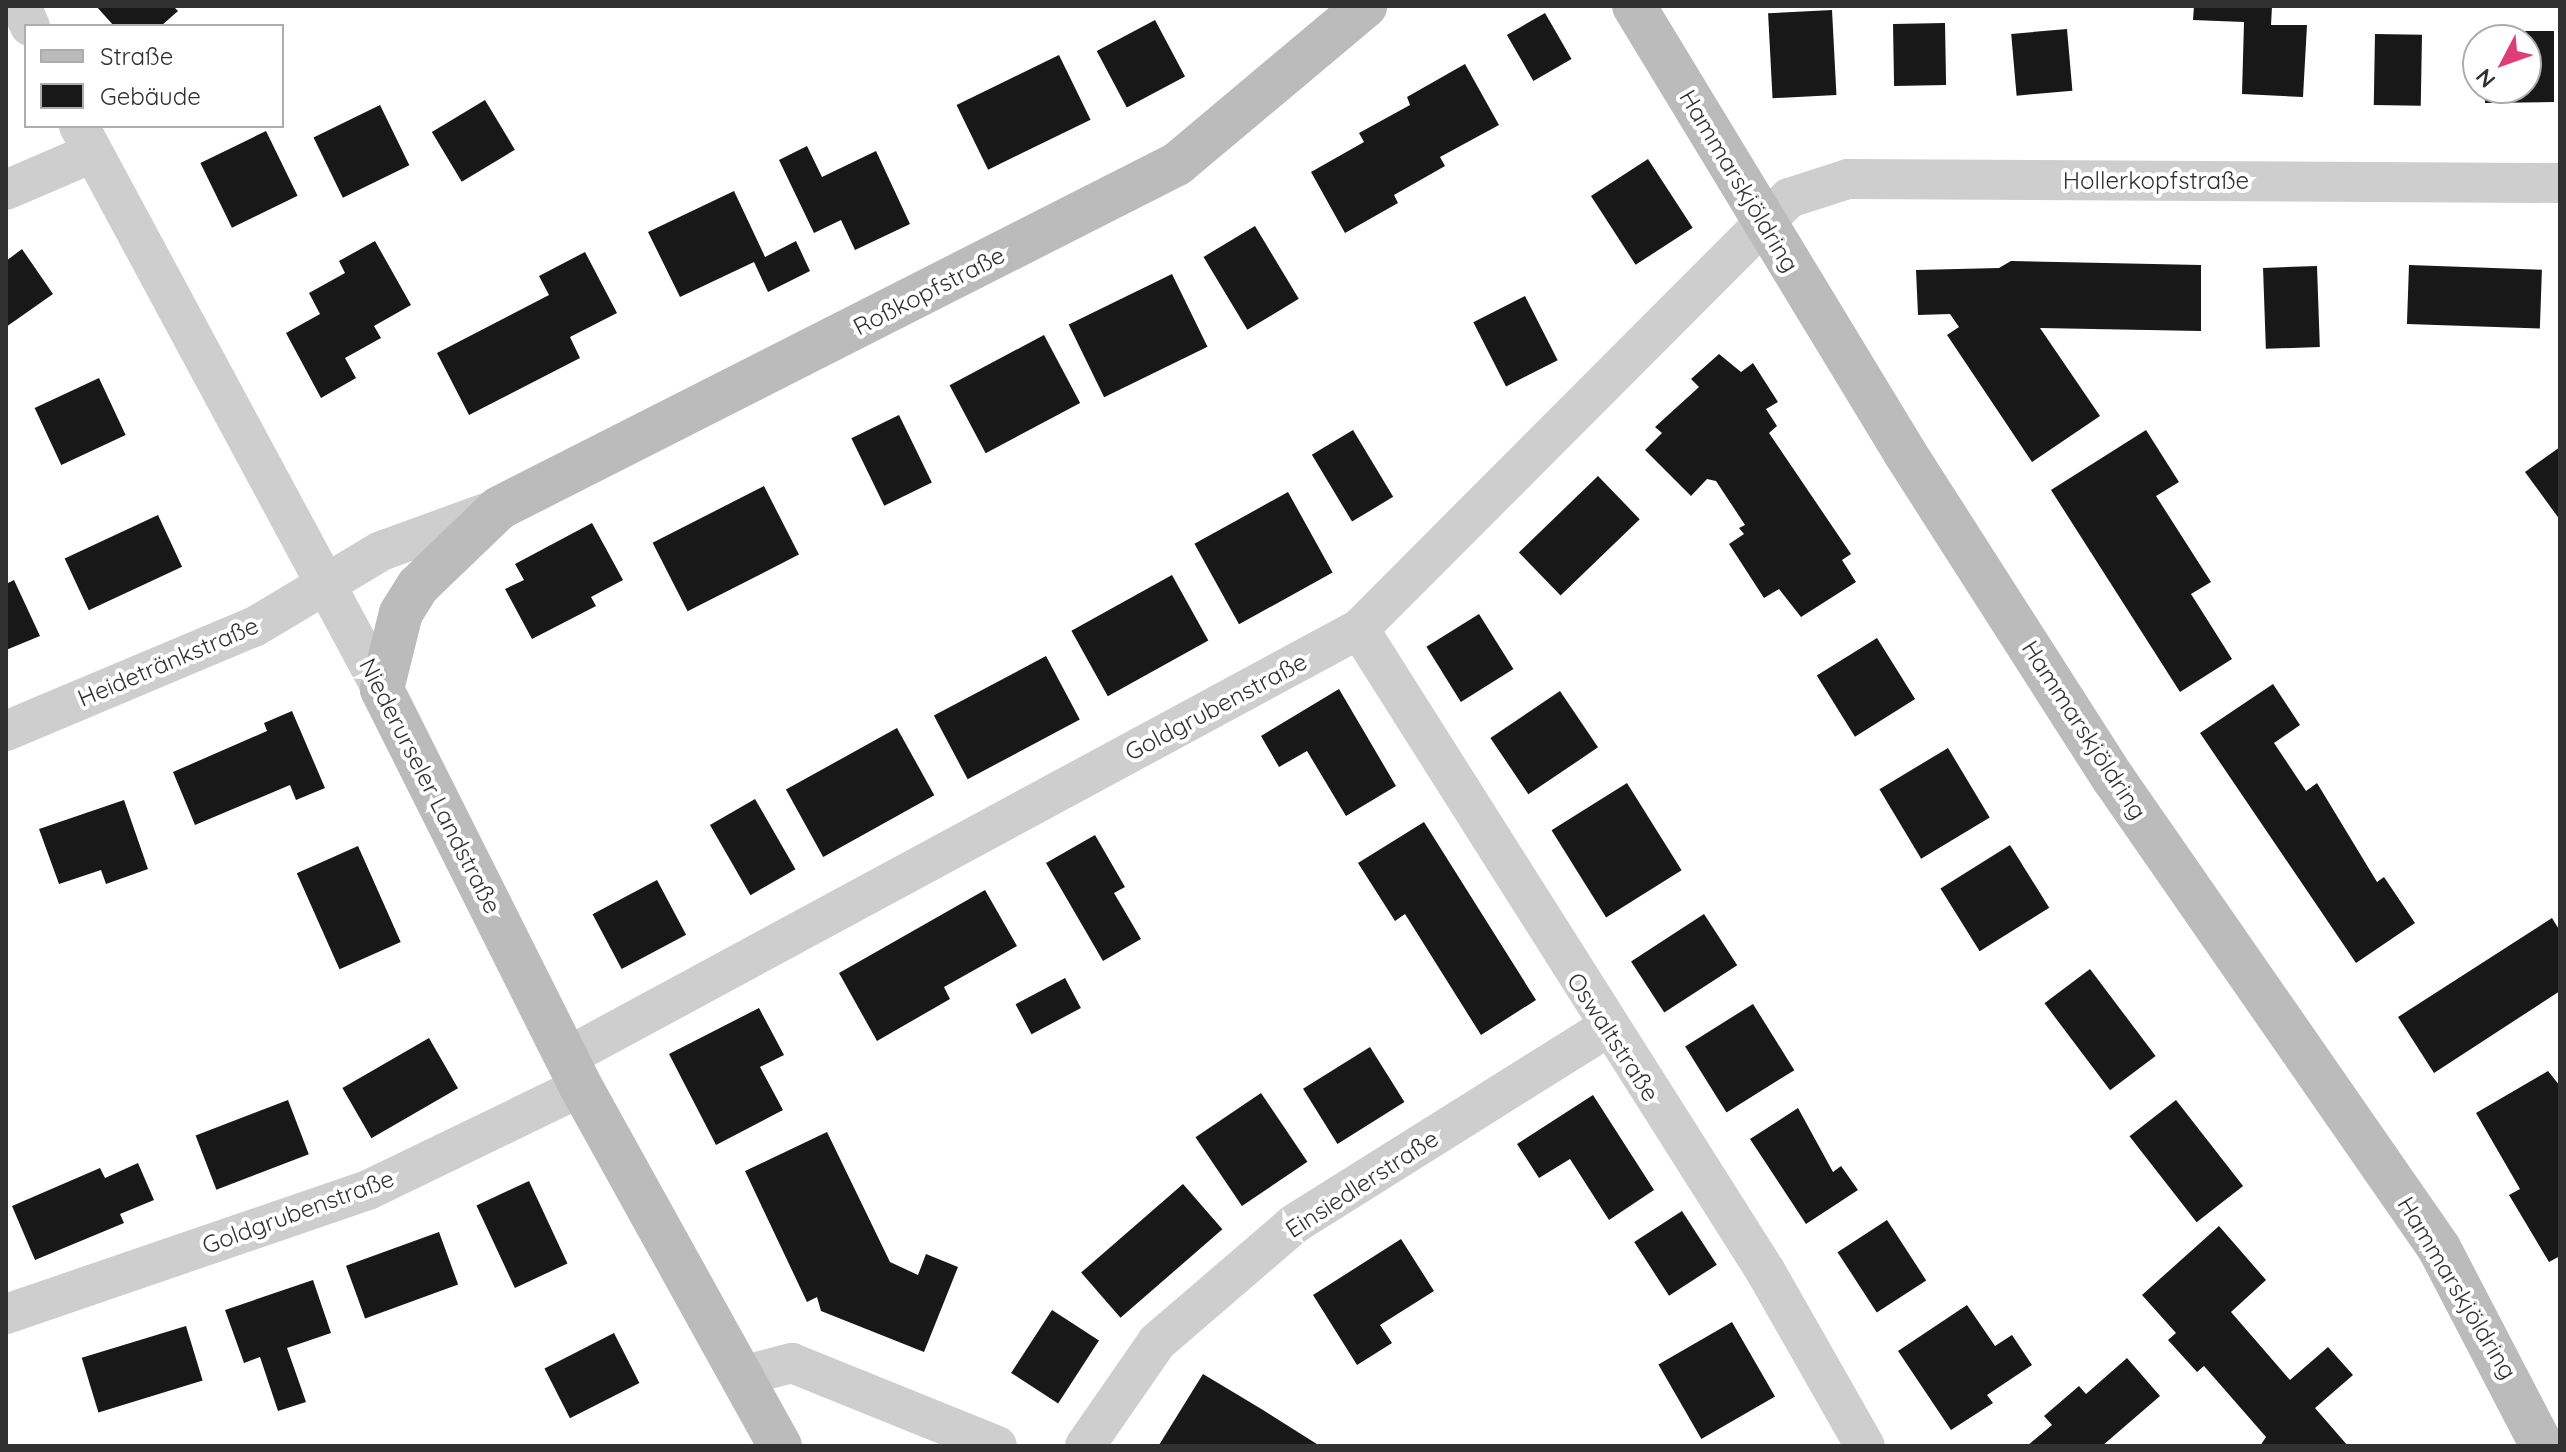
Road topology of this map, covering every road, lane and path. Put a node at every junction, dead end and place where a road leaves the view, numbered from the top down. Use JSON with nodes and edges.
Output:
{"nodes":[{"id":1,"x":1365,"y":6,"type":"edge"},
{"id":2,"x":1634,"y":6,"type":"edge"},
{"id":3,"x":1334,"y":19,"type":"edge"},
{"id":4,"x":85,"y":140,"type":"edge"},
{"id":5,"x":2560,"y":183,"type":"edge"},
{"id":6,"x":6,"y":190,"type":"edge"},
{"id":7,"x":1764,"y":222,"type":"junction"},
{"id":8,"x":499,"y":508,"type":"junction"},
{"id":9,"x":325,"y":584,"type":"junction"},
{"id":10,"x":1359,"y":629,"type":"junction"},
{"id":11,"x":382,"y":689,"type":"junction"},
{"id":12,"x":6,"y":731,"type":"edge"},
{"id":13,"x":1606,"y":1028,"type":"junction"},
{"id":14,"x":574,"y":1072,"type":"junction"},
{"id":15,"x":6,"y":1314,"type":"edge"},
{"id":16,"x":742,"y":1376,"type":"junction"},
{"id":17,"x":780,"y":1446,"type":"edge"},
{"id":18,"x":997,"y":1446,"type":"edge"},
{"id":19,"x":1085,"y":1446,"type":"edge"},
{"id":20,"x":1865,"y":1446,"type":"edge"},
{"id":21,"x":2542,"y":1446,"type":"edge"}],
"edges":[{"from":1,"to":3,"type":"main road","name":"Roßkopfstraße"},
{"from":2,"to":7,"type":"main road","name":"Hammarskjöldring"},
{"from":3,"to":8,"type":"main road","name":"Roßkopfstraße"},
{"from":4,"to":6,"type":"street"},
{"from":4,"to":9,"type":"street","name":"Niederurseler Landstraße"},
{"from":5,"to":7,"type":"street","name":"Hollerkopfstraße"},
{"from":7,"to":10,"type":"street","name":"Goldgrubenstraße"},
{"from":7,"to":21,"type":"main road","name":"Hammarskjöldring"},
{"from":8,"to":9,"type":"street","name":"Roßkopfstraße"},
{"from":8,"to":11,"type":"main road","name":"Roßkopfstraße"},
{"from":9,"to":11,"type":"street","name":"Niederurseler Landstraße"},
{"from":9,"to":12,"type":"street","name":"Heidetränkstraße"},
{"from":10,"to":13,"type":"street","name":"Oswaltstraße"},
{"from":10,"to":14,"type":"street","name":"Goldgrubenstraße"},
{"from":11,"to":14,"type":"main road","name":"Niederurseler Landstraße"},
{"from":13,"to":19,"type":"street","name":"Einsiedlerstraße"},
{"from":13,"to":20,"type":"street","name":"Oswaltstraße"},
{"from":14,"to":15,"type":"street","name":"Goldgrubenstraße"},
{"from":14,"to":16,"type":"main road","name":"Niederurseler Landstraße"},
{"from":16,"to":17,"type":"main road","name":"Niederurseler Landstraße"},
{"from":16,"to":18,"type":"street"}]}
